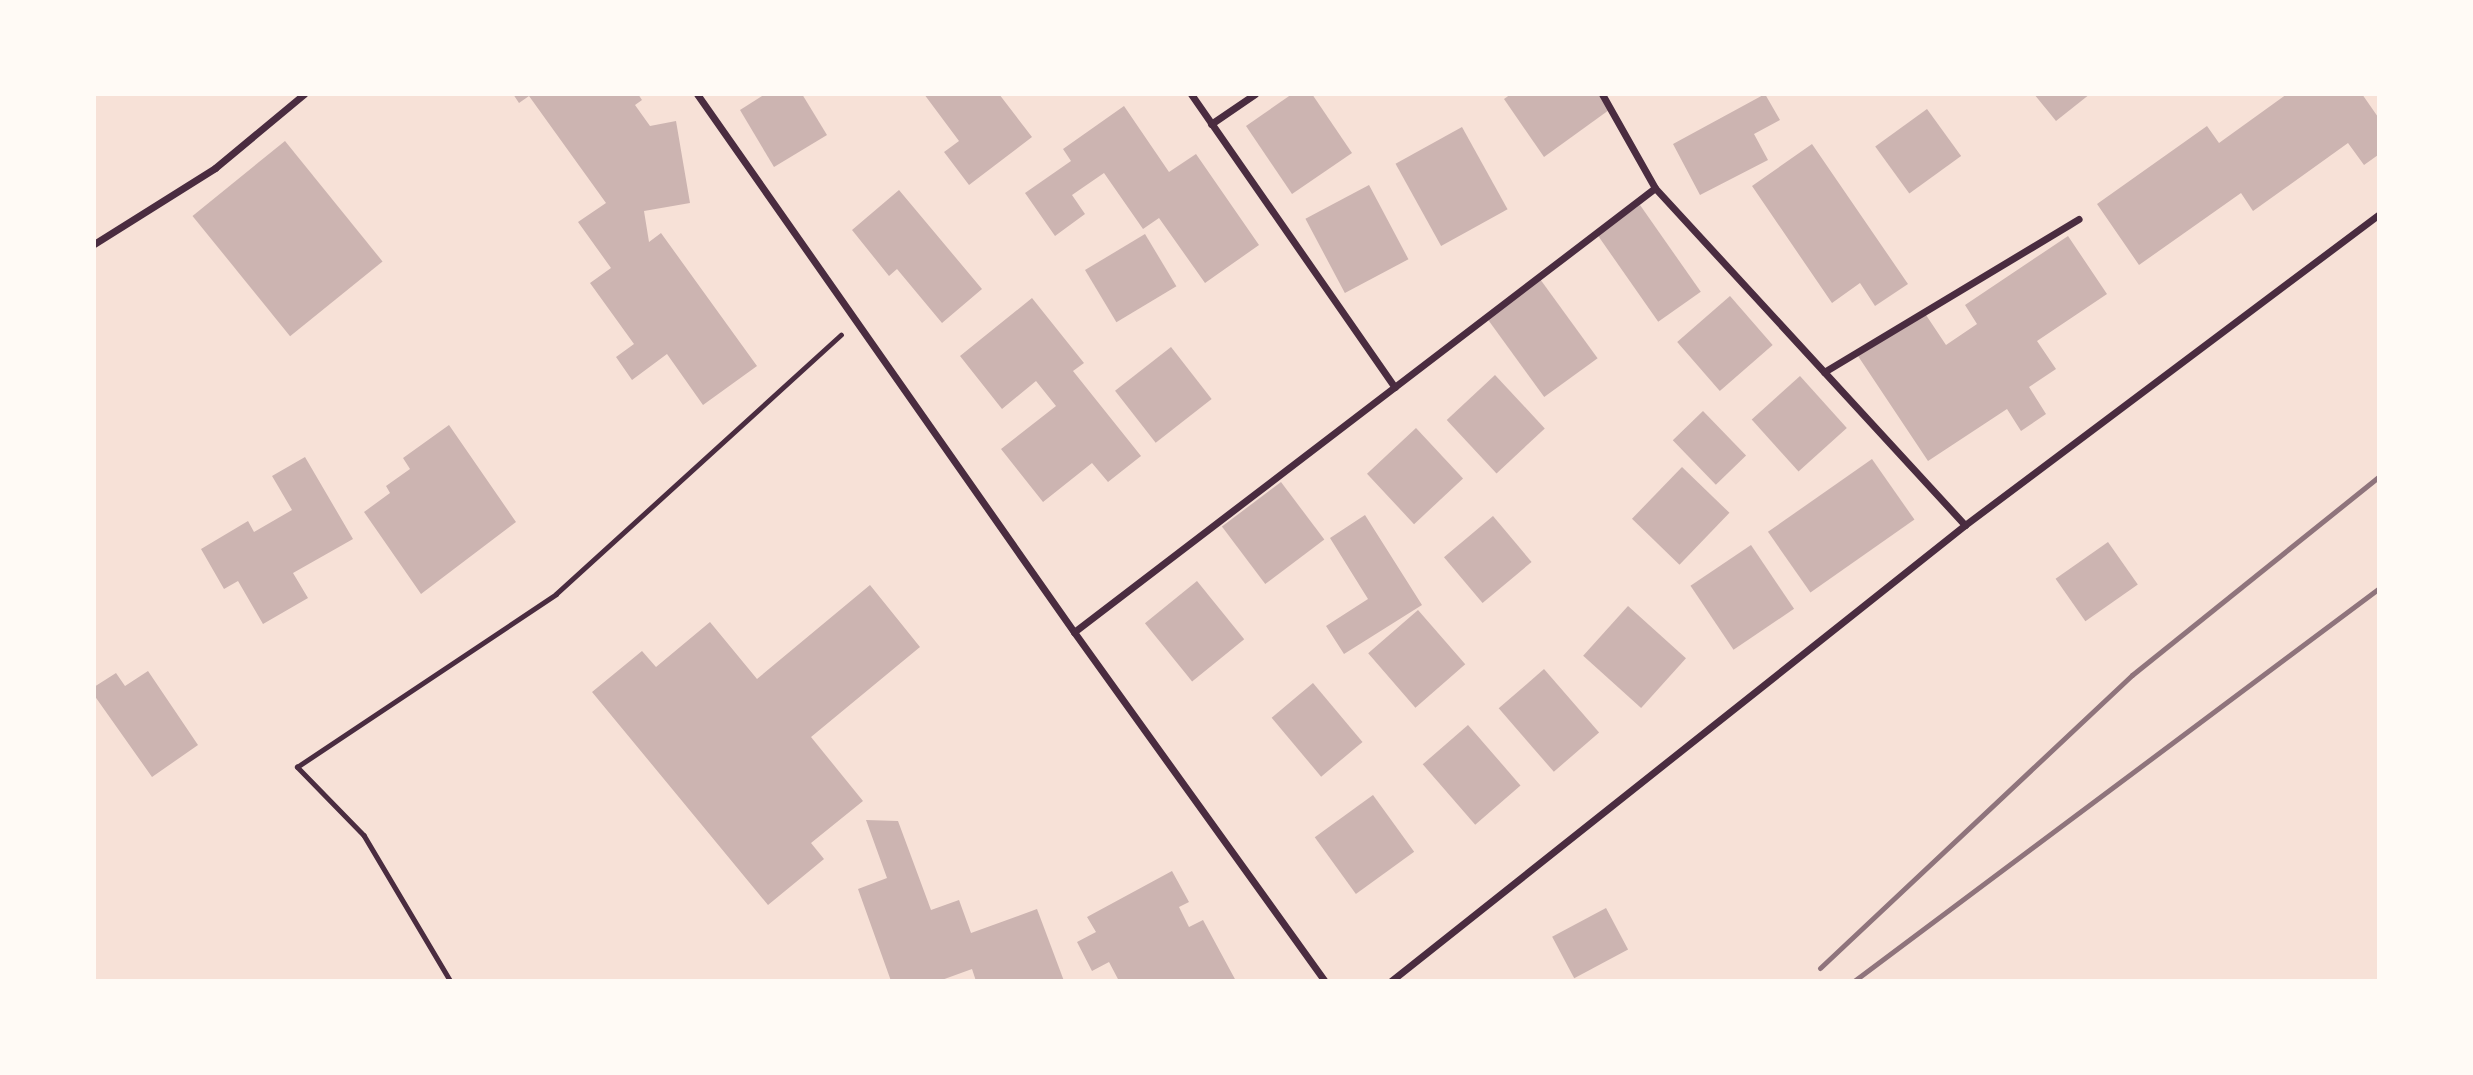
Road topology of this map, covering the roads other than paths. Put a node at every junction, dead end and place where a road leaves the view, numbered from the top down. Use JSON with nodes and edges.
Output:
{"nodes":[{"id":1,"x":304,"y":94,"type":"edge"},
{"id":2,"x":697,"y":94,"type":"edge"},
{"id":3,"x":1191,"y":94,"type":"edge"},
{"id":4,"x":1255,"y":94,"type":"edge"},
{"id":5,"x":1602,"y":94,"type":"edge"},
{"id":6,"x":1211,"y":124,"type":"junction"},
{"id":7,"x":1655,"y":188,"type":"junction"},
{"id":8,"x":2378,"y":215,"type":"edge"},
{"id":9,"x":2079,"y":219,"type":"dead end"},
{"id":10,"x":94,"y":244,"type":"edge"},
{"id":11,"x":1824,"y":372,"type":"junction"},
{"id":12,"x":1395,"y":387,"type":"junction"},
{"id":13,"x":1965,"y":525,"type":"junction"},
{"id":14,"x":1074,"y":632,"type":"junction"},
{"id":15,"x":1325,"y":981,"type":"edge"},
{"id":16,"x":1391,"y":981,"type":"edge"}],
"edges":[{"from":1,"to":10,"type":"street"},
{"from":2,"to":14,"type":"street"},
{"from":3,"to":6,"type":"street"},
{"from":4,"to":6,"type":"street"},
{"from":5,"to":7,"type":"street"},
{"from":6,"to":12,"type":"street"},
{"from":7,"to":11,"type":"street"},
{"from":7,"to":12,"type":"street"},
{"from":8,"to":13,"type":"street"},
{"from":9,"to":11,"type":"street"},
{"from":11,"to":13,"type":"street"},
{"from":12,"to":14,"type":"street"},
{"from":13,"to":16,"type":"street"},
{"from":14,"to":15,"type":"street"}]}
